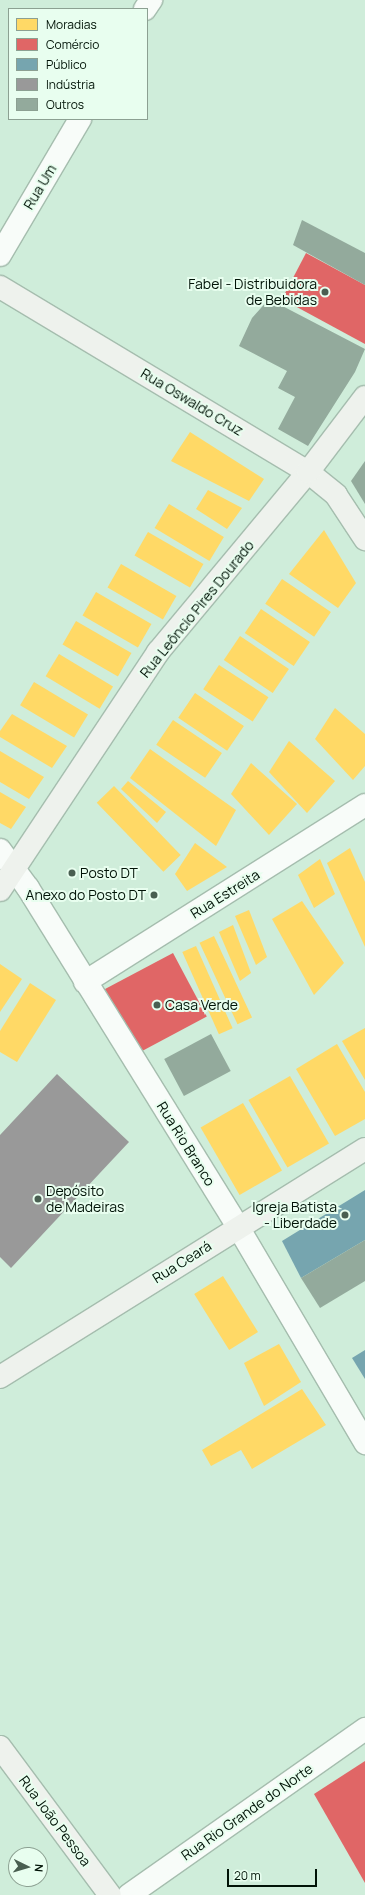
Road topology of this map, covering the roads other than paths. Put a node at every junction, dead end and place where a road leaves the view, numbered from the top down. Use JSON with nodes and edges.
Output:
{"nodes":[{"id":1,"x":79,"y":120,"type":"edge"},
{"id":2,"x":0,"y":255,"type":"edge"},
{"id":3,"x":0,"y":287,"type":"edge"},
{"id":4,"x":365,"y":397,"type":"edge"},
{"id":5,"x":308,"y":472,"type":"junction"},
{"id":6,"x":365,"y":539,"type":"edge"},
{"id":7,"x":365,"y":805,"type":"edge"},
{"id":8,"x":0,"y":850,"type":"edge"},
{"id":9,"x":15,"y":868,"type":"junction"},
{"id":10,"x":0,"y":890,"type":"edge"},
{"id":11,"x":85,"y":982,"type":"junction"},
{"id":12,"x":365,"y":1149,"type":"edge"},
{"id":13,"x":238,"y":1227,"type":"junction"},
{"id":14,"x":0,"y":1377,"type":"edge"},
{"id":15,"x":365,"y":1443,"type":"edge"},
{"id":16,"x":365,"y":1729,"type":"edge"},
{"id":17,"x":0,"y":1747,"type":"edge"},
{"id":18,"x":110,"y":1895,"type":"edge"},
{"id":19,"x":129,"y":1895,"type":"edge"}],
"edges":[{"from":1,"to":2,"type":"street","name":"Rua Um"},
{"from":3,"to":5,"type":"street","name":"Rua Oswaldo Cruz"},
{"from":4,"to":5,"type":"street","name":"Rua Leôncio Pires Dourado"},
{"from":5,"to":6,"type":"street","name":"Rua Oswaldo Cruz"},
{"from":5,"to":9,"type":"street","name":"Rua Leôncio Pires Dourado"},
{"from":7,"to":11,"type":"street","name":"Rua Estreita"},
{"from":8,"to":9,"type":"street","name":"Rua Rio Branco"},
{"from":9,"to":10,"type":"street","name":"Rua Leôncio Pires Dourado"},
{"from":9,"to":11,"type":"street","name":"Rua Rio Branco"},
{"from":11,"to":13,"type":"street","name":"Rua Rio Branco"},
{"from":12,"to":13,"type":"street","name":"Rua Ceará"},
{"from":13,"to":14,"type":"street","name":"Rua Ceará"},
{"from":13,"to":15,"type":"street","name":"Rua Rio Branco"},
{"from":16,"to":19,"type":"street","name":"Rua Rio Grande do Norte"},
{"from":17,"to":18,"type":"street","name":"Rua João Pessoa"}]}
